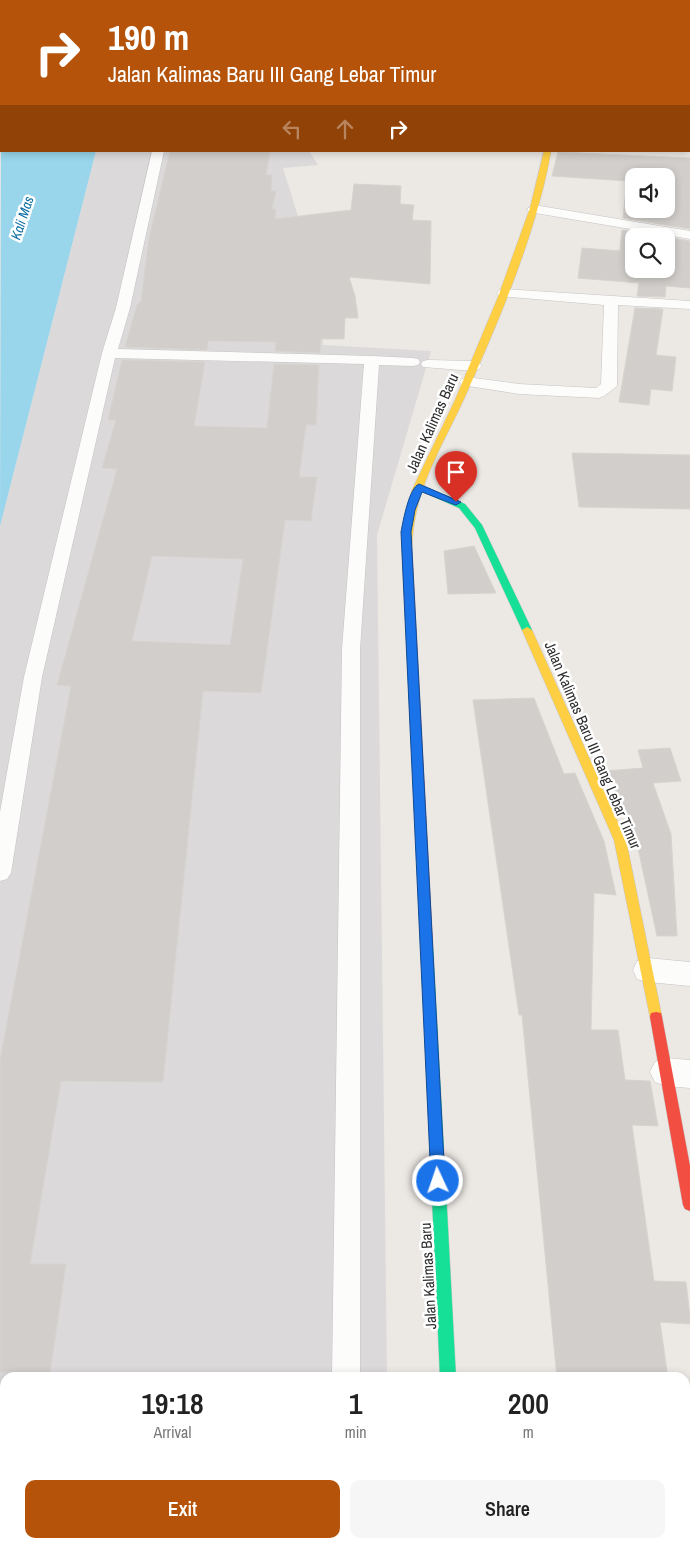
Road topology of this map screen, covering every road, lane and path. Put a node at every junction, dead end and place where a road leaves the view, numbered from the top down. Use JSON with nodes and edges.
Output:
{"nodes":[{"id":1,"x":158,"y":152,"type":"edge"},
{"id":2,"x":548,"y":152,"type":"edge"},
{"id":3,"x":534,"y":209,"type":"junction"},
{"id":4,"x":690,"y":235,"type":"edge"},
{"id":5,"x":504,"y":293,"type":"junction"},
{"id":6,"x":611,"y":302,"type":"junction"},
{"id":7,"x":690,"y":305,"type":"edge"},
{"id":8,"x":109,"y":353,"type":"junction"},
{"id":9,"x":372,"y":360,"type":"junction"},
{"id":10,"x":474,"y":366,"type":"junction"},
{"id":11,"x":468,"y":382,"type":"junction"},
{"id":12,"x":419,"y":487,"type":"junction"},
{"id":13,"x":0,"y":873,"type":"edge"},
{"id":14,"x":648,"y":970,"type":"junction"},
{"id":15,"x":690,"y":974,"type":"edge"},
{"id":16,"x":678,"y":1073,"type":"edge"},
{"id":17,"x":684,"y":1138,"type":"edge"},
{"id":18,"x":688,"y":1184,"type":"edge"},
{"id":19,"x":346,"y":1372,"type":"edge"},
{"id":20,"x":448,"y":1372,"type":"edge"}],
"edges":[{"from":1,"to":8,"type":"lane"},
{"from":2,"to":3,"type":"street","name":"Jalan Kalimas Baru"},
{"from":3,"to":4,"type":"lane"},
{"from":3,"to":5,"type":"street","name":"Jalan Kalimas Baru"},
{"from":5,"to":6,"type":"lane"},
{"from":5,"to":10,"type":"street","name":"Jalan Kalimas Baru"},
{"from":6,"to":7,"type":"lane"},
{"from":6,"to":11,"type":"lane"},
{"from":8,"to":9,"type":"lane"},
{"from":8,"to":13,"type":"lane"},
{"from":9,"to":10,"type":"lane"},
{"from":9,"to":19,"type":"lane"},
{"from":10,"to":11,"type":"street","name":"Jalan Kalimas Baru"},
{"from":11,"to":12,"type":"street","name":"Jalan Kalimas Baru"},
{"from":12,"to":14,"type":"street","name":"Jalan Kalimas Baru III Gang Lebar Timur"},
{"from":12,"to":20,"type":"street","name":"Jalan Kalimas Baru"},
{"from":14,"to":15,"type":"street"},
{"from":14,"to":16,"type":"street","name":"Jalan Kalimas Baru III Gang Lebar Timur"},
{"from":16,"to":17,"type":"street","name":"Jalan Kalimas Baru III Gang Lebar Timur"},
{"from":17,"to":18,"type":"street","name":"Jalan Kalimas Baru III Gang Lebar Timur"}]}
